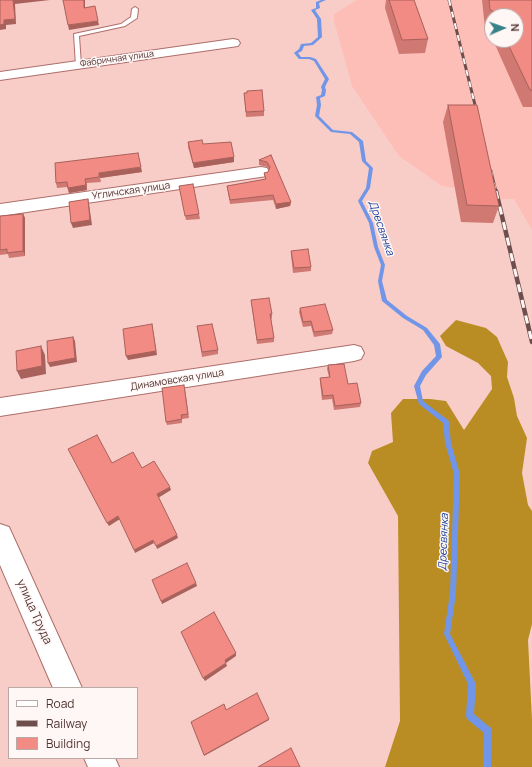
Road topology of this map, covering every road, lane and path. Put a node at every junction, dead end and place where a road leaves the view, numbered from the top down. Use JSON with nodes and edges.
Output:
{"nodes":[{"id":1,"x":135,"y":9,"type":"dead end"},
{"id":2,"x":233,"y":43,"type":"dead end"},
{"id":3,"x":78,"y":65,"type":"junction"},
{"id":4,"x":0,"y":76,"type":"edge"},
{"id":5,"x":261,"y":172,"type":"dead end"},
{"id":6,"x":0,"y":210,"type":"edge"},
{"id":7,"x":354,"y":353,"type":"dead end"},
{"id":8,"x":0,"y":406,"type":"edge"},
{"id":9,"x":0,"y":536,"type":"edge"},
{"id":10,"x":68,"y":687,"type":"edge"}],
"edges":[{"from":1,"to":3,"type":"lane"},
{"from":2,"to":3,"type":"street","name":"Фабричная улица"},
{"from":3,"to":4,"type":"street","name":"Фабричная улица"},
{"from":5,"to":6,"type":"street","name":"Угличская улица"},
{"from":7,"to":8,"type":"street","name":"Динамовская улица"},
{"from":9,"to":10,"type":"street","name":"улица Труда"}]}
